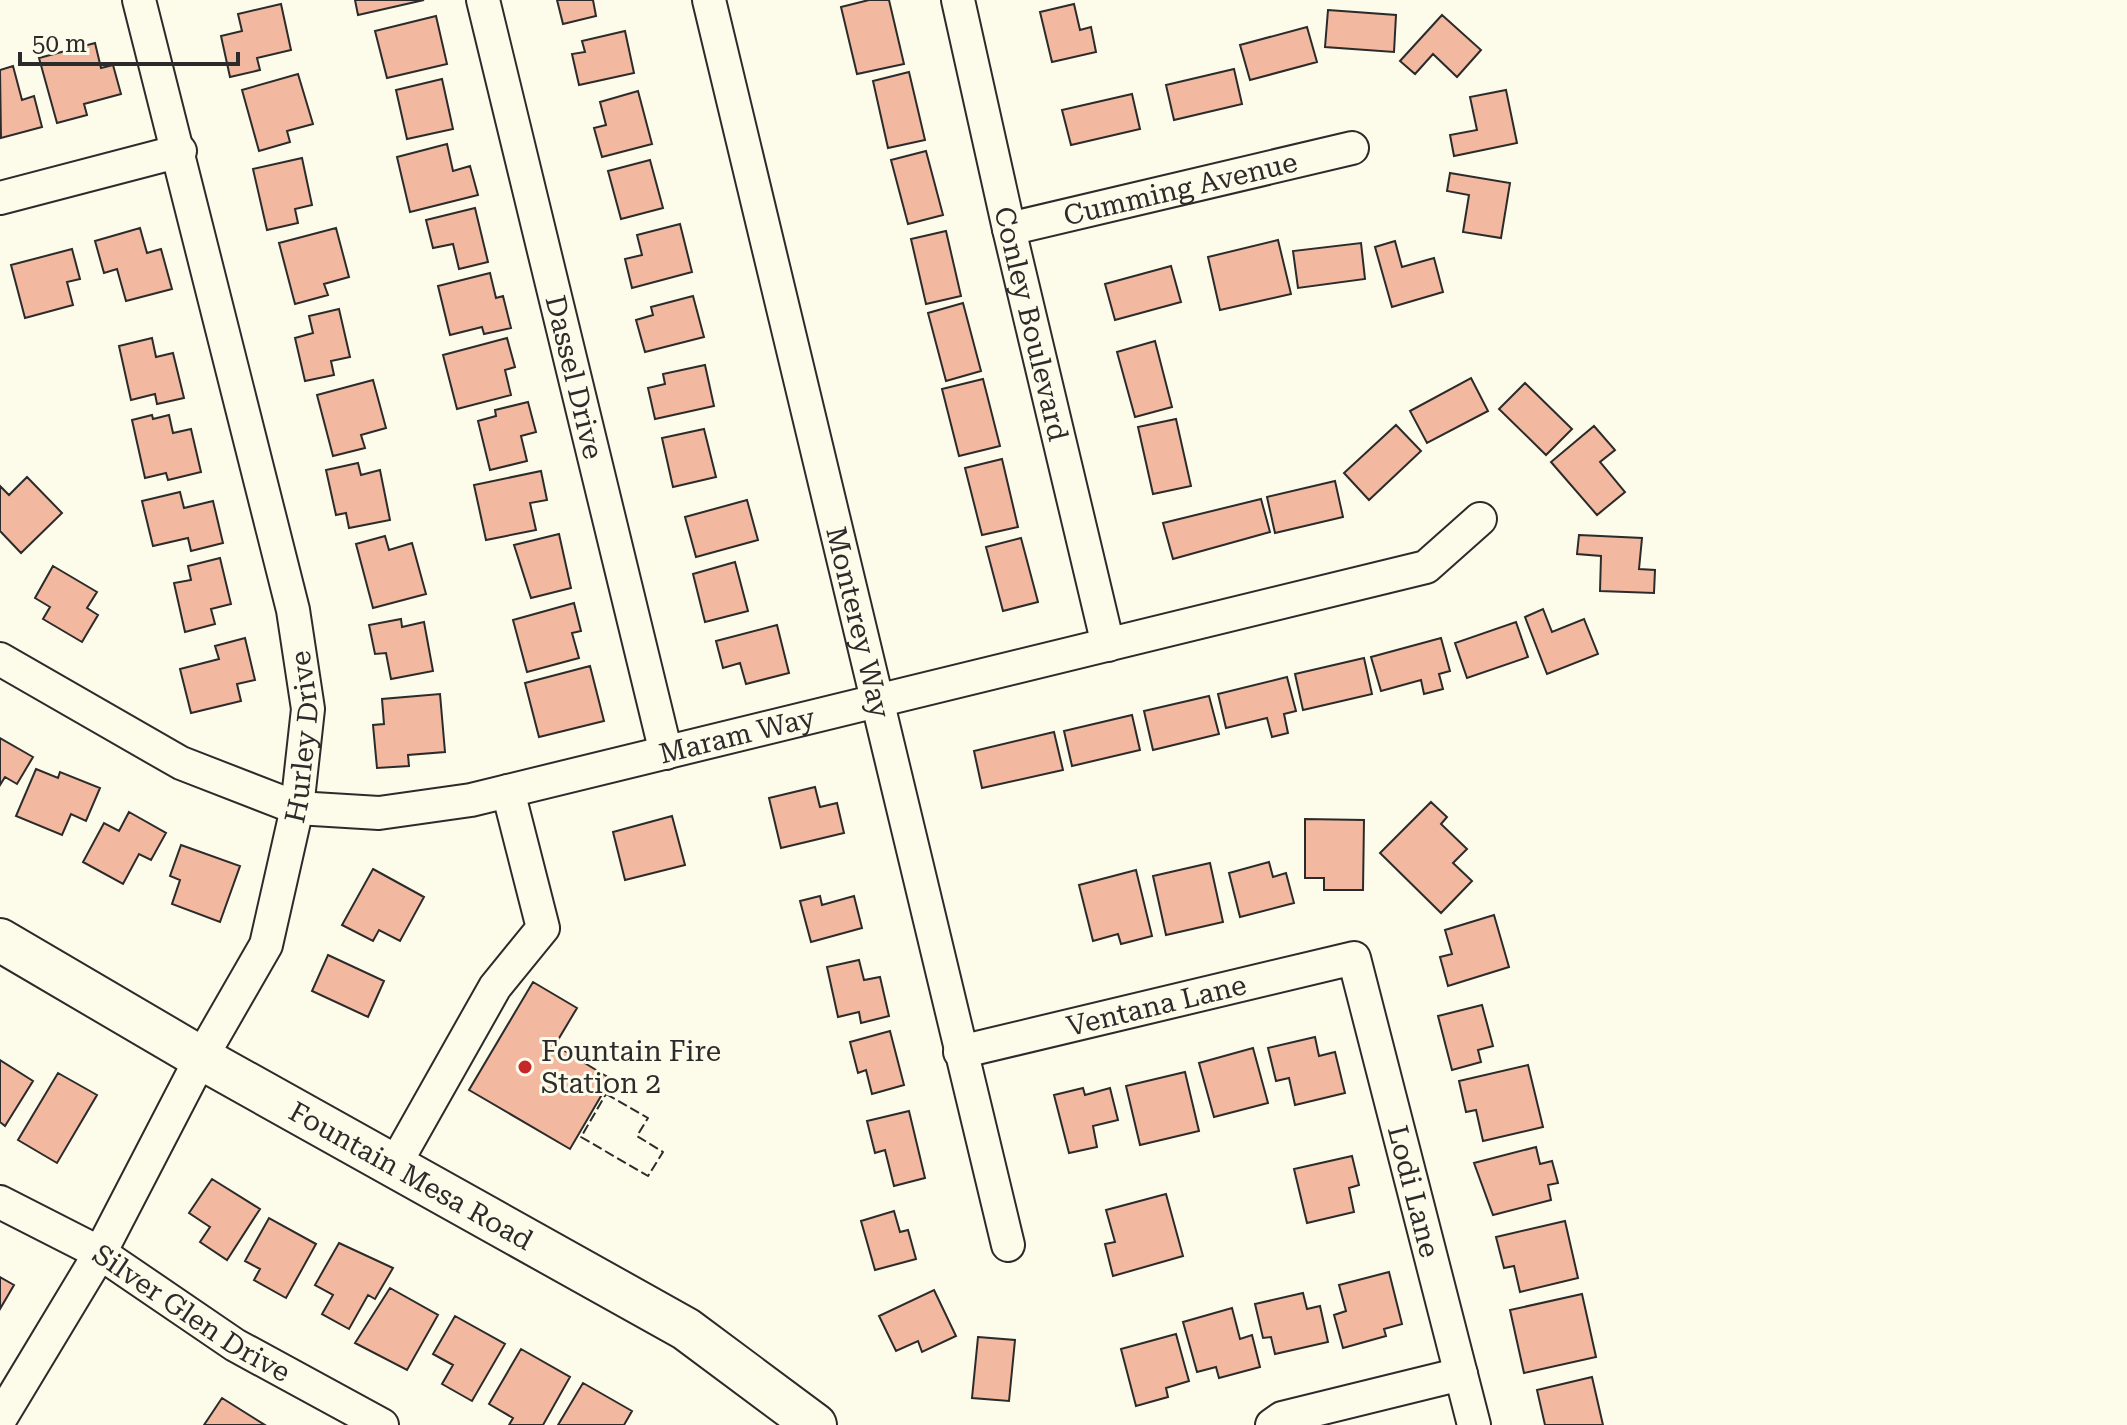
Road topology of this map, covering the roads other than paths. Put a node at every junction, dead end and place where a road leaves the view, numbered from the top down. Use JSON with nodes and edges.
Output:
{"nodes":[{"id":1,"x":139,"y":0,"type":"edge"},
{"id":2,"x":483,"y":0,"type":"edge"},
{"id":3,"x":709,"y":0,"type":"edge"},
{"id":4,"x":958,"y":0,"type":"edge"},
{"id":5,"x":1352,"y":148,"type":"dead end"},
{"id":6,"x":180,"y":151,"type":"junction"},
{"id":7,"x":0,"y":198,"type":"edge"},
{"id":8,"x":1009,"y":229,"type":"junction"},
{"id":9,"x":1480,"y":519,"type":"dead end"},
{"id":10,"x":1108,"y":645,"type":"junction"},
{"id":11,"x":0,"y":659,"type":"edge"},
{"id":12,"x":874,"y":702,"type":"junction"},
{"id":13,"x":666,"y":753,"type":"junction"},
{"id":14,"x":508,"y":791,"type":"junction"},
{"id":15,"x":297,"y":808,"type":"junction"},
{"id":16,"x":0,"y":940,"type":"edge"},
{"id":17,"x":1354,"y":958,"type":"joint"},
{"id":18,"x":960,"y":1052,"type":"junction"},
{"id":19,"x":201,"y":1058,"type":"junction"},
{"id":20,"x":394,"y":1166,"type":"junction"},
{"id":21,"x":0,"y":1202,"type":"edge"},
{"id":22,"x":1008,"y":1245,"type":"dead end"},
{"id":23,"x":100,"y":1253,"type":"junction"},
{"id":24,"x":1461,"y":1374,"type":"junction"},
{"id":25,"x":0,"y":1419,"type":"edge"},
{"id":26,"x":382,"y":1425,"type":"edge"},
{"id":27,"x":815,"y":1425,"type":"edge"},
{"id":28,"x":1272,"y":1425,"type":"edge"},
{"id":29,"x":1474,"y":1425,"type":"edge"}],
"edges":[{"from":1,"to":6,"type":"street","name":"Hurley Drive"},
{"from":2,"to":13,"type":"street","name":"Dassel Drive"},
{"from":3,"to":12,"type":"street","name":"Monterey Way"},
{"from":4,"to":8,"type":"street","name":"Conley Boulevard"},
{"from":5,"to":8,"type":"street","name":"Cumming Avenue"},
{"from":6,"to":7,"type":"street"},
{"from":6,"to":15,"type":"street","name":"Hurley Drive"},
{"from":8,"to":10,"type":"street","name":"Conley Boulevard"},
{"from":9,"to":10,"type":"street","name":"Maram Way"},
{"from":10,"to":12,"type":"street","name":"Maram Way"},
{"from":11,"to":15,"type":"street","name":"Maram Way"},
{"from":12,"to":13,"type":"street","name":"Maram Way"},
{"from":12,"to":18,"type":"street","name":"Monterey Way"},
{"from":13,"to":14,"type":"street","name":"Maram Way"},
{"from":14,"to":15,"type":"street","name":"Maram Way"},
{"from":14,"to":20,"type":"street"},
{"from":15,"to":19,"type":"street","name":"Hurley Drive"},
{"from":16,"to":19,"type":"main road","name":"Fountain Mesa Road"},
{"from":17,"to":18,"type":"street","name":"Ventana Lane"},
{"from":17,"to":24,"type":"street","name":"Lodi Lane"},
{"from":18,"to":22,"type":"street","name":"Monterey Way"},
{"from":19,"to":20,"type":"main road","name":"Fountain Mesa Road"},
{"from":19,"to":23,"type":"street","name":"Hurley Drive"},
{"from":20,"to":27,"type":"main road","name":"Fountain Mesa Road"},
{"from":21,"to":23,"type":"street","name":"Silver Glen Drive"},
{"from":23,"to":25,"type":"street","name":"Hurley Drive"},
{"from":23,"to":26,"type":"street","name":"Silver Glen Drive"},
{"from":24,"to":28,"type":"street"},
{"from":24,"to":29,"type":"street","name":"Lodi Lane"}]}
